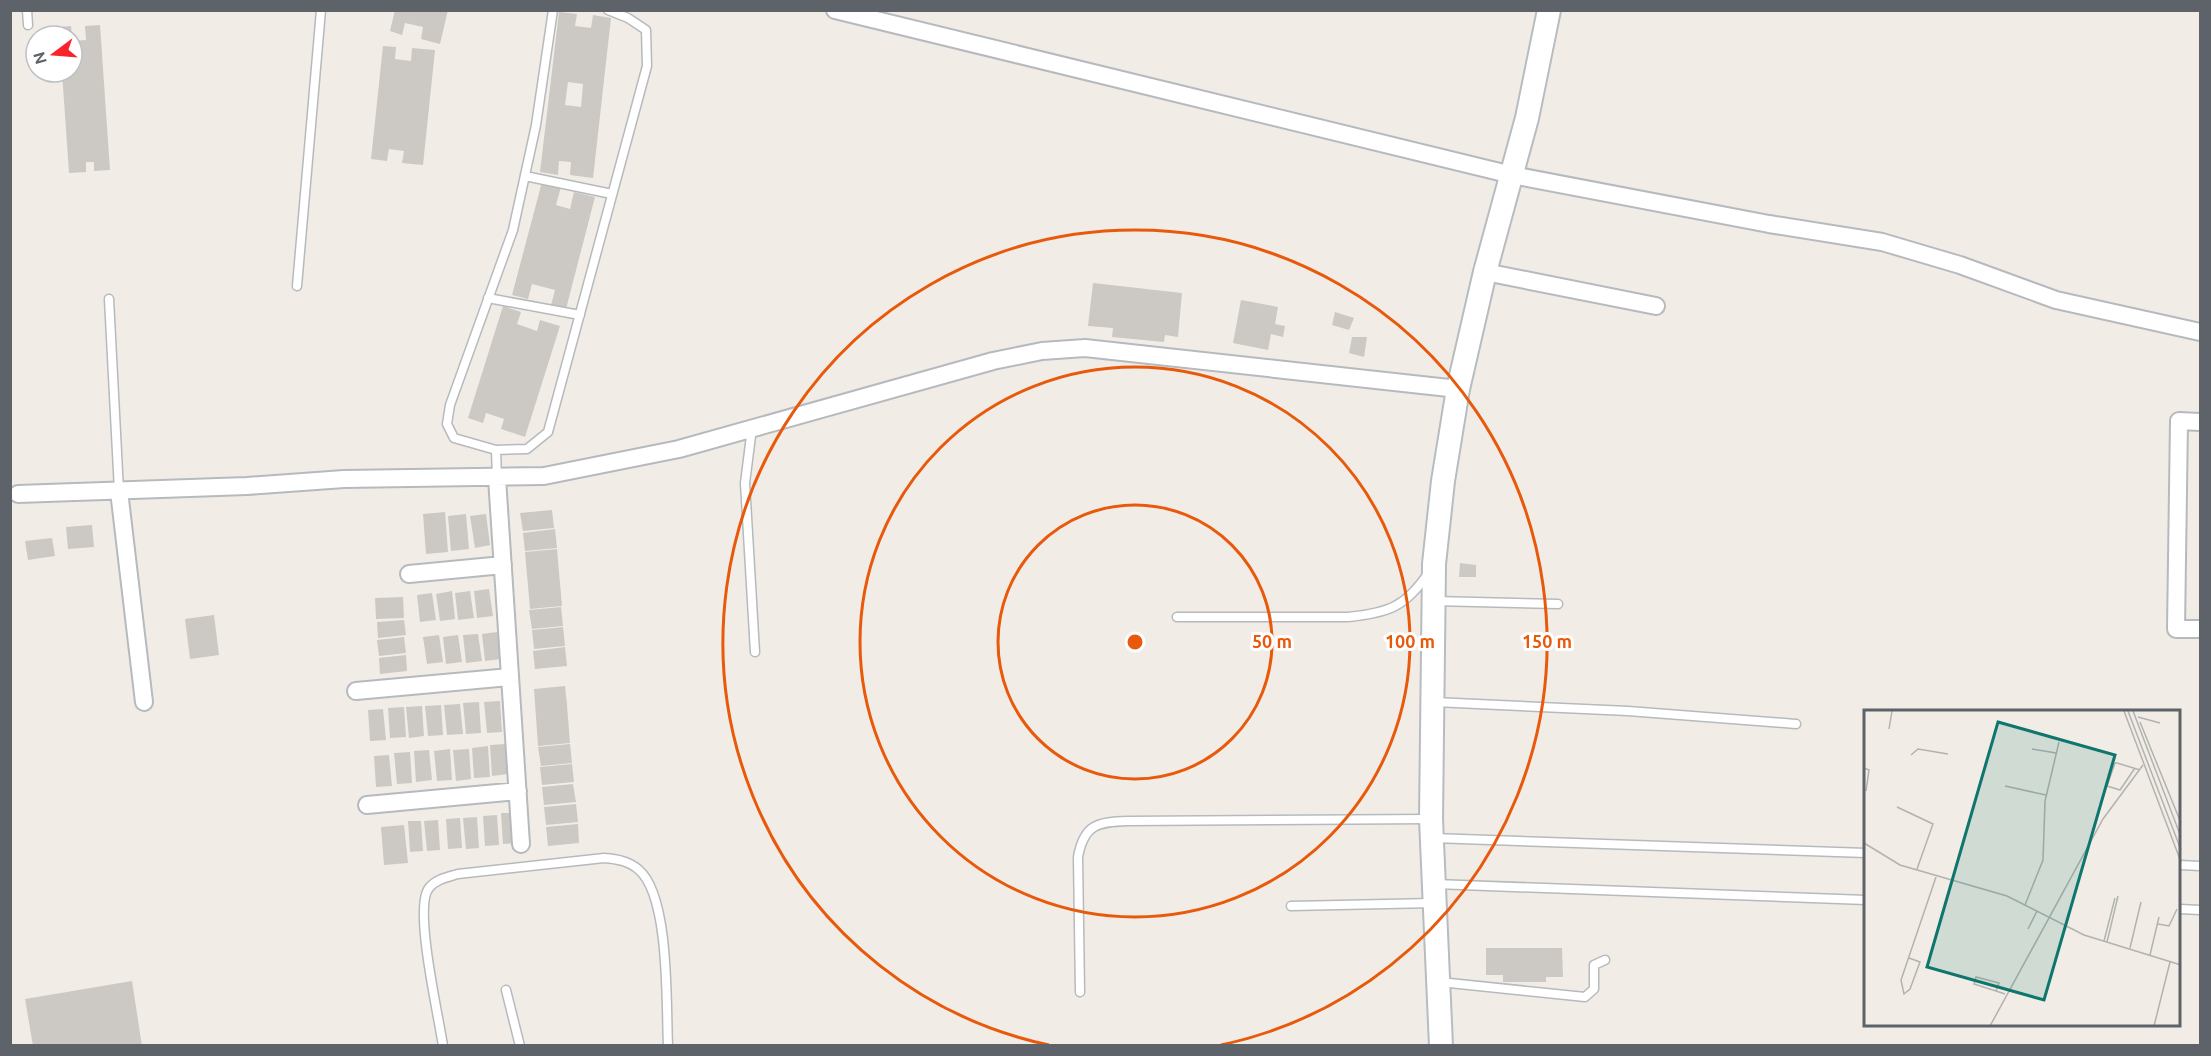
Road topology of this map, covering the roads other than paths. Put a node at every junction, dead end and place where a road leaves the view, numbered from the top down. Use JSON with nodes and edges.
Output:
{"nodes":[{"id":1,"x":321,"y":10,"type":"edge"},
{"id":2,"x":553,"y":10,"type":"edge"},
{"id":3,"x":608,"y":10,"type":"edge"},
{"id":4,"x":835,"y":10,"type":"edge"},
{"id":5,"x":1548,"y":10,"type":"edge"},
{"id":6,"x":1512,"y":175,"type":"junction"},
{"id":7,"x":525,"y":176,"type":"junction"},
{"id":8,"x":612,"y":194,"type":"junction"},
{"id":9,"x":1485,"y":272,"type":"junction"},
{"id":10,"x":297,"y":286,"type":"dead end"},
{"id":11,"x":488,"y":298,"type":"junction"},
{"id":12,"x":109,"y":299,"type":"dead end"},
{"id":13,"x":1656,"y":306,"type":"dead end"},
{"id":14,"x":579,"y":315,"type":"junction"},
{"id":15,"x":2200,"y":332,"type":"edge"},
{"id":16,"x":1458,"y":389,"type":"junction"},
{"id":17,"x":2200,"y":422,"type":"edge"},
{"id":18,"x":752,"y":428,"type":"junction"},
{"id":19,"x":496,"y":450,"type":"junction"},
{"id":20,"x":497,"y":478,"type":"junction"},
{"id":21,"x":119,"y":491,"type":"junction"},
{"id":22,"x":18,"y":494,"type":"dead end"},
{"id":23,"x":503,"y":564,"type":"junction"},
{"id":24,"x":1434,"y":564,"type":"junction"},
{"id":25,"x":409,"y":574,"type":"dead end"},
{"id":26,"x":1433,"y":601,"type":"junction"},
{"id":27,"x":1558,"y":604,"type":"dead end"},
{"id":28,"x":1178,"y":617,"type":"dead end"},
{"id":29,"x":2200,"y":629,"type":"edge"},
{"id":30,"x":755,"y":652,"type":"dead end"},
{"id":31,"x":510,"y":677,"type":"junction"},
{"id":32,"x":356,"y":692,"type":"dead end"},
{"id":33,"x":1431,"y":701,"type":"junction"},
{"id":34,"x":144,"y":702,"type":"dead end"},
{"id":35,"x":1796,"y":724,"type":"dead end"},
{"id":36,"x":518,"y":791,"type":"junction"},
{"id":37,"x":368,"y":805,"type":"dead end"},
{"id":38,"x":1432,"y":829,"type":"junction"},
{"id":39,"x":521,"y":844,"type":"dead end"},
{"id":40,"x":1864,"y":854,"type":"edge"},
{"id":41,"x":2181,"y":865,"type":"edge"},
{"id":42,"x":2200,"y":866,"type":"edge"},
{"id":43,"x":1434,"y":894,"type":"junction"},
{"id":44,"x":1864,"y":900,"type":"edge"},
{"id":45,"x":1291,"y":906,"type":"dead end"},
{"id":46,"x":2181,"y":909,"type":"edge"},
{"id":47,"x":2200,"y":910,"type":"edge"},
{"id":48,"x":1605,"y":960,"type":"dead end"},
{"id":49,"x":1440,"y":982,"type":"junction"},
{"id":50,"x":506,"y":990,"type":"dead end"},
{"id":51,"x":1080,"y":992,"type":"dead end"},
{"id":52,"x":443,"y":1046,"type":"edge"},
{"id":53,"x":520,"y":1046,"type":"edge"},
{"id":54,"x":668,"y":1046,"type":"edge"},
{"id":55,"x":1441,"y":1046,"type":"edge"}],
"edges":[{"from":1,"to":10,"type":"lane"},
{"from":2,"to":7,"type":"lane"},
{"from":3,"to":8,"type":"lane"},
{"from":4,"to":6,"type":"street"},
{"from":5,"to":6,"type":"main road"},
{"from":6,"to":9,"type":"main road"},
{"from":6,"to":15,"type":"street"},
{"from":7,"to":8,"type":"lane"},
{"from":7,"to":11,"type":"lane"},
{"from":8,"to":14,"type":"lane"},
{"from":9,"to":13,"type":"street"},
{"from":9,"to":16,"type":"main road"},
{"from":11,"to":14,"type":"lane"},
{"from":11,"to":19,"type":"lane"},
{"from":12,"to":21,"type":"lane"},
{"from":14,"to":19,"type":"lane"},
{"from":16,"to":18,"type":"street"},
{"from":16,"to":24,"type":"main road"},
{"from":17,"to":29,"type":"street"},
{"from":18,"to":20,"type":"street"},
{"from":18,"to":30,"type":"lane"},
{"from":19,"to":20,"type":"lane"},
{"from":20,"to":21,"type":"street"},
{"from":20,"to":23,"type":"street"},
{"from":21,"to":22,"type":"street"},
{"from":21,"to":34,"type":"street"},
{"from":23,"to":25,"type":"street"},
{"from":23,"to":31,"type":"street"},
{"from":24,"to":26,"type":"main road"},
{"from":24,"to":28,"type":"lane"},
{"from":26,"to":27,"type":"lane"},
{"from":26,"to":33,"type":"main road"},
{"from":31,"to":32,"type":"street"},
{"from":31,"to":36,"type":"street"},
{"from":33,"to":35,"type":"lane"},
{"from":33,"to":38,"type":"main road"},
{"from":36,"to":37,"type":"street"},
{"from":36,"to":39,"type":"street"},
{"from":38,"to":40,"type":"lane"},
{"from":38,"to":43,"type":"main road"},
{"from":38,"to":51,"type":"lane"},
{"from":41,"to":42,"type":"lane"},
{"from":43,"to":44,"type":"lane"},
{"from":43,"to":45,"type":"lane"},
{"from":43,"to":49,"type":"main road"},
{"from":46,"to":47,"type":"lane"},
{"from":48,"to":49,"type":"lane"},
{"from":49,"to":55,"type":"main road"},
{"from":50,"to":53,"type":"lane"},
{"from":52,"to":54,"type":"lane"}]}
